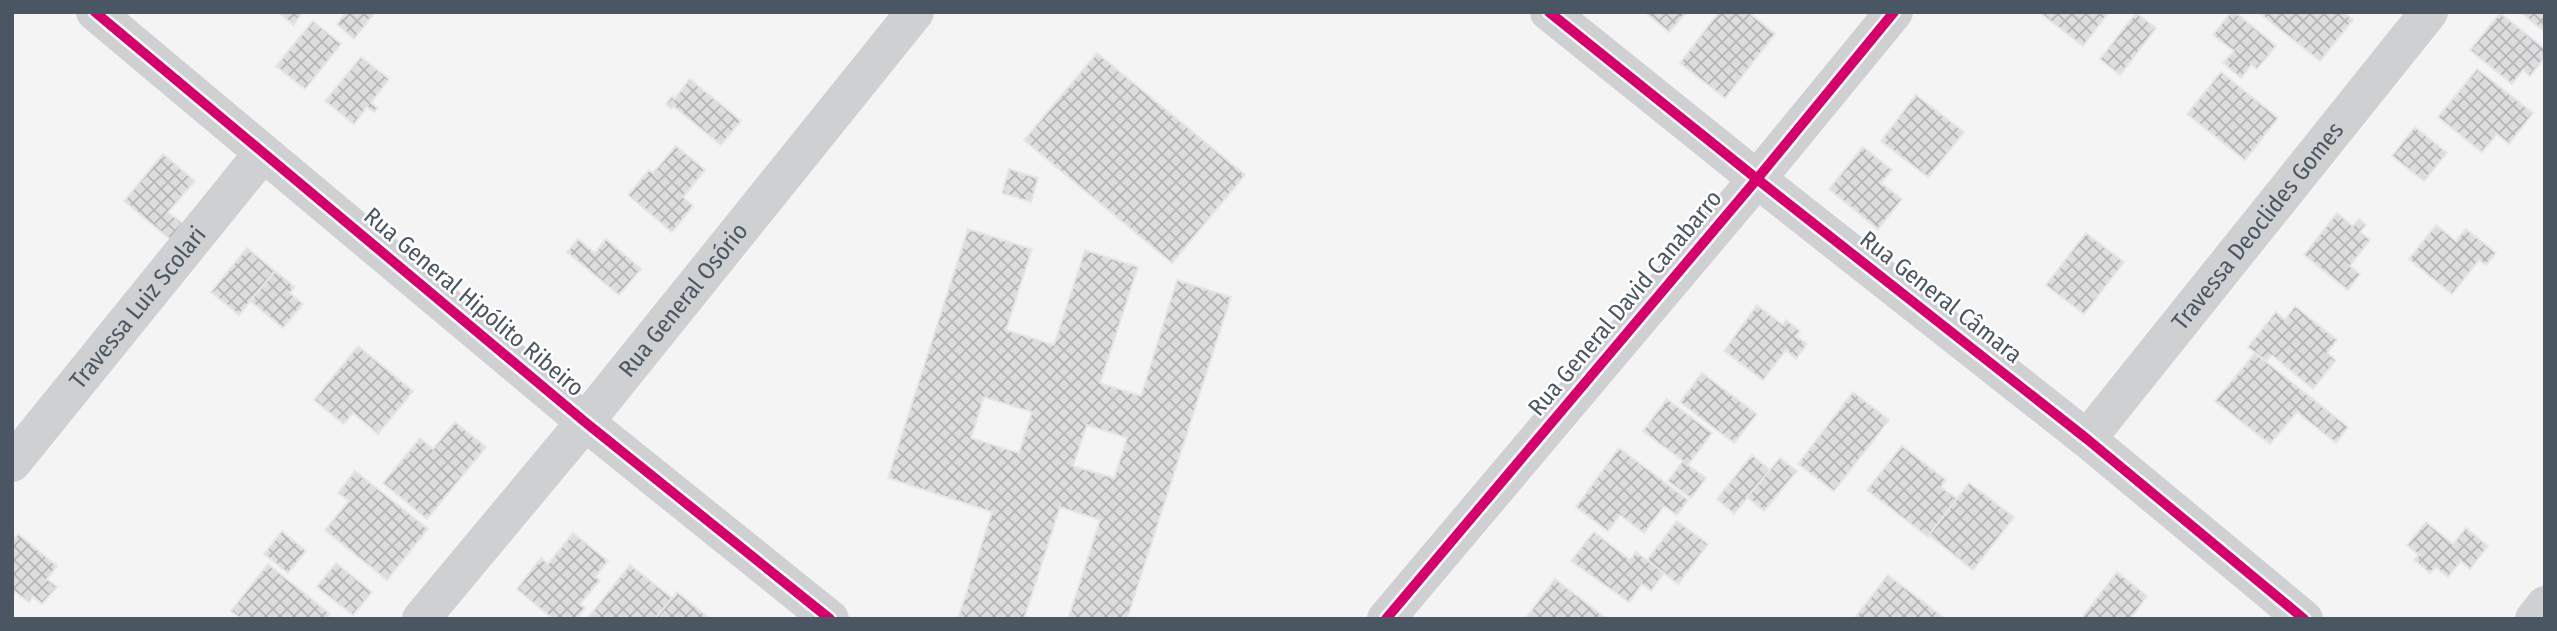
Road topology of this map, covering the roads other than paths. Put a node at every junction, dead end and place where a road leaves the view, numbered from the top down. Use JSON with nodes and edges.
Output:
{"nodes":[{"id":1,"x":95,"y":12,"type":"edge"},
{"id":2,"x":915,"y":12,"type":"edge"},
{"id":3,"x":1549,"y":12,"type":"edge"},
{"id":4,"x":1894,"y":12,"type":"edge"},
{"id":5,"x":2429,"y":12,"type":"edge"},
{"id":6,"x":263,"y":153,"type":"junction"},
{"id":7,"x":1757,"y":179,"type":"junction"},
{"id":8,"x":585,"y":422,"type":"junction"},
{"id":9,"x":2087,"y":439,"type":"junction"},
{"id":10,"x":12,"y":463,"type":"edge"},
{"id":11,"x":2545,"y":605,"type":"edge"},
{"id":12,"x":823,"y":616,"type":"edge"},
{"id":13,"x":422,"y":619,"type":"edge"},
{"id":14,"x":1387,"y":619,"type":"edge"},
{"id":15,"x":2304,"y":619,"type":"edge"},
{"id":16,"x":2534,"y":619,"type":"edge"}],
"edges":[{"from":1,"to":6,"type":"street","name":"Rua General Hipólito Ribeiro"},
{"from":2,"to":8,"type":"street","name":"Rua General Osório"},
{"from":3,"to":7,"type":"street","name":"Rua General Câmara"},
{"from":4,"to":7,"type":"street","name":"Rua General David Canabarro"},
{"from":5,"to":9,"type":"street","name":"Travessa Deoclides Gomes"},
{"from":6,"to":8,"type":"street","name":"Rua General Hipólito Ribeiro"},
{"from":6,"to":10,"type":"street","name":"Travessa Luiz Scolari"},
{"from":7,"to":9,"type":"street","name":"Rua General Câmara"},
{"from":7,"to":14,"type":"street","name":"Rua General David Canabarro"},
{"from":8,"to":12,"type":"street","name":"Rua General Hipólito Ribeiro"},
{"from":8,"to":13,"type":"street","name":"Rua General Osório"},
{"from":9,"to":15,"type":"street","name":"Rua General Câmara"},
{"from":11,"to":16,"type":"street"}]}
